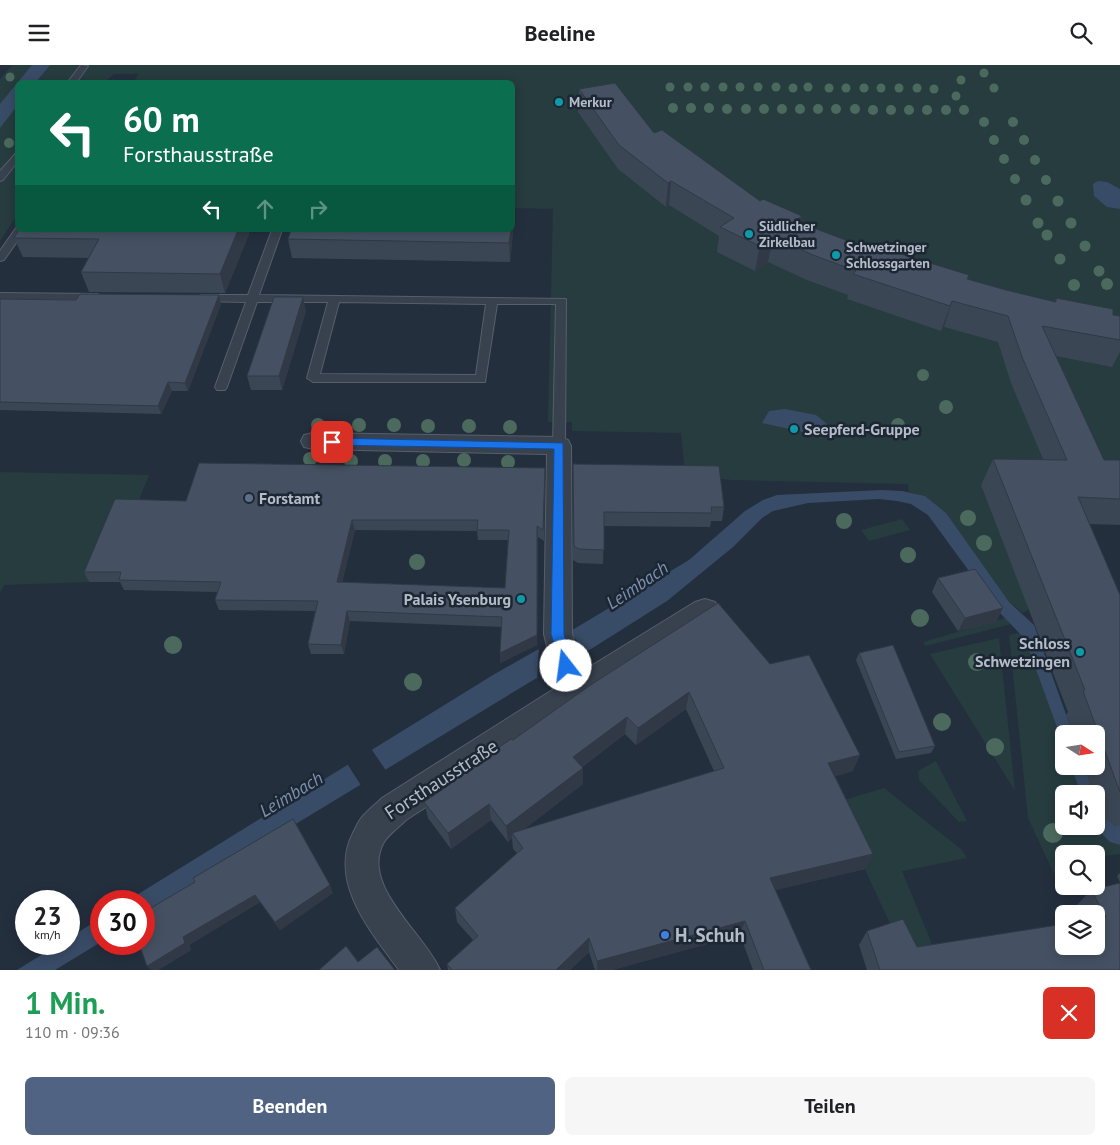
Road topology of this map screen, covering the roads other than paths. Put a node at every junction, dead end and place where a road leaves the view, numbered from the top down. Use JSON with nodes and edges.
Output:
{"nodes":[{"id":1,"x":84,"y":66,"type":"edge"},
{"id":2,"x":73,"y":80,"type":"edge"},
{"id":3,"x":15,"y":158,"type":"edge"},
{"id":4,"x":0,"y":178,"type":"edge"},
{"id":5,"x":19,"y":232,"type":"edge"},
{"id":6,"x":276,"y":232,"type":"edge"},
{"id":7,"x":0,"y":258,"type":"edge"},
{"id":8,"x":0,"y":296,"type":"edge"},
{"id":9,"x":107,"y":297,"type":"edge"},
{"id":10,"x":194,"y":298,"type":"edge"},
{"id":11,"x":252,"y":299,"type":"junction"},
{"id":12,"x":334,"y":300,"type":"junction"},
{"id":13,"x":492,"y":301,"type":"junction"},
{"id":14,"x":221,"y":387,"type":"dead end"},
{"id":15,"x":313,"y":441,"type":"dead end"},
{"id":16,"x":559,"y":446,"type":"junction"},
{"id":17,"x":705,"y":610,"type":"edge"},
{"id":18,"x":570,"y":679,"type":"junction"},
{"id":19,"x":422,"y":970,"type":"edge"}],
"edges":[{"from":1,"to":2,"type":"lane"},
{"from":3,"to":4,"type":"lane"},
{"from":5,"to":7,"type":"lane"},
{"from":6,"to":11,"type":"lane"},
{"from":8,"to":9,"type":"lane"},
{"from":10,"to":11,"type":"lane"},
{"from":11,"to":12,"type":"lane"},
{"from":11,"to":14,"type":"lane"},
{"from":12,"to":13,"type":"lane"},
{"from":12,"to":13,"type":"lane"},
{"from":13,"to":16,"type":"lane"},
{"from":15,"to":16,"type":"street"},
{"from":16,"to":18,"type":"street"},
{"from":17,"to":18,"type":"street","name":"Forsthausstraße"},
{"from":18,"to":19,"type":"street","name":"Forsthausstraße"}]}
